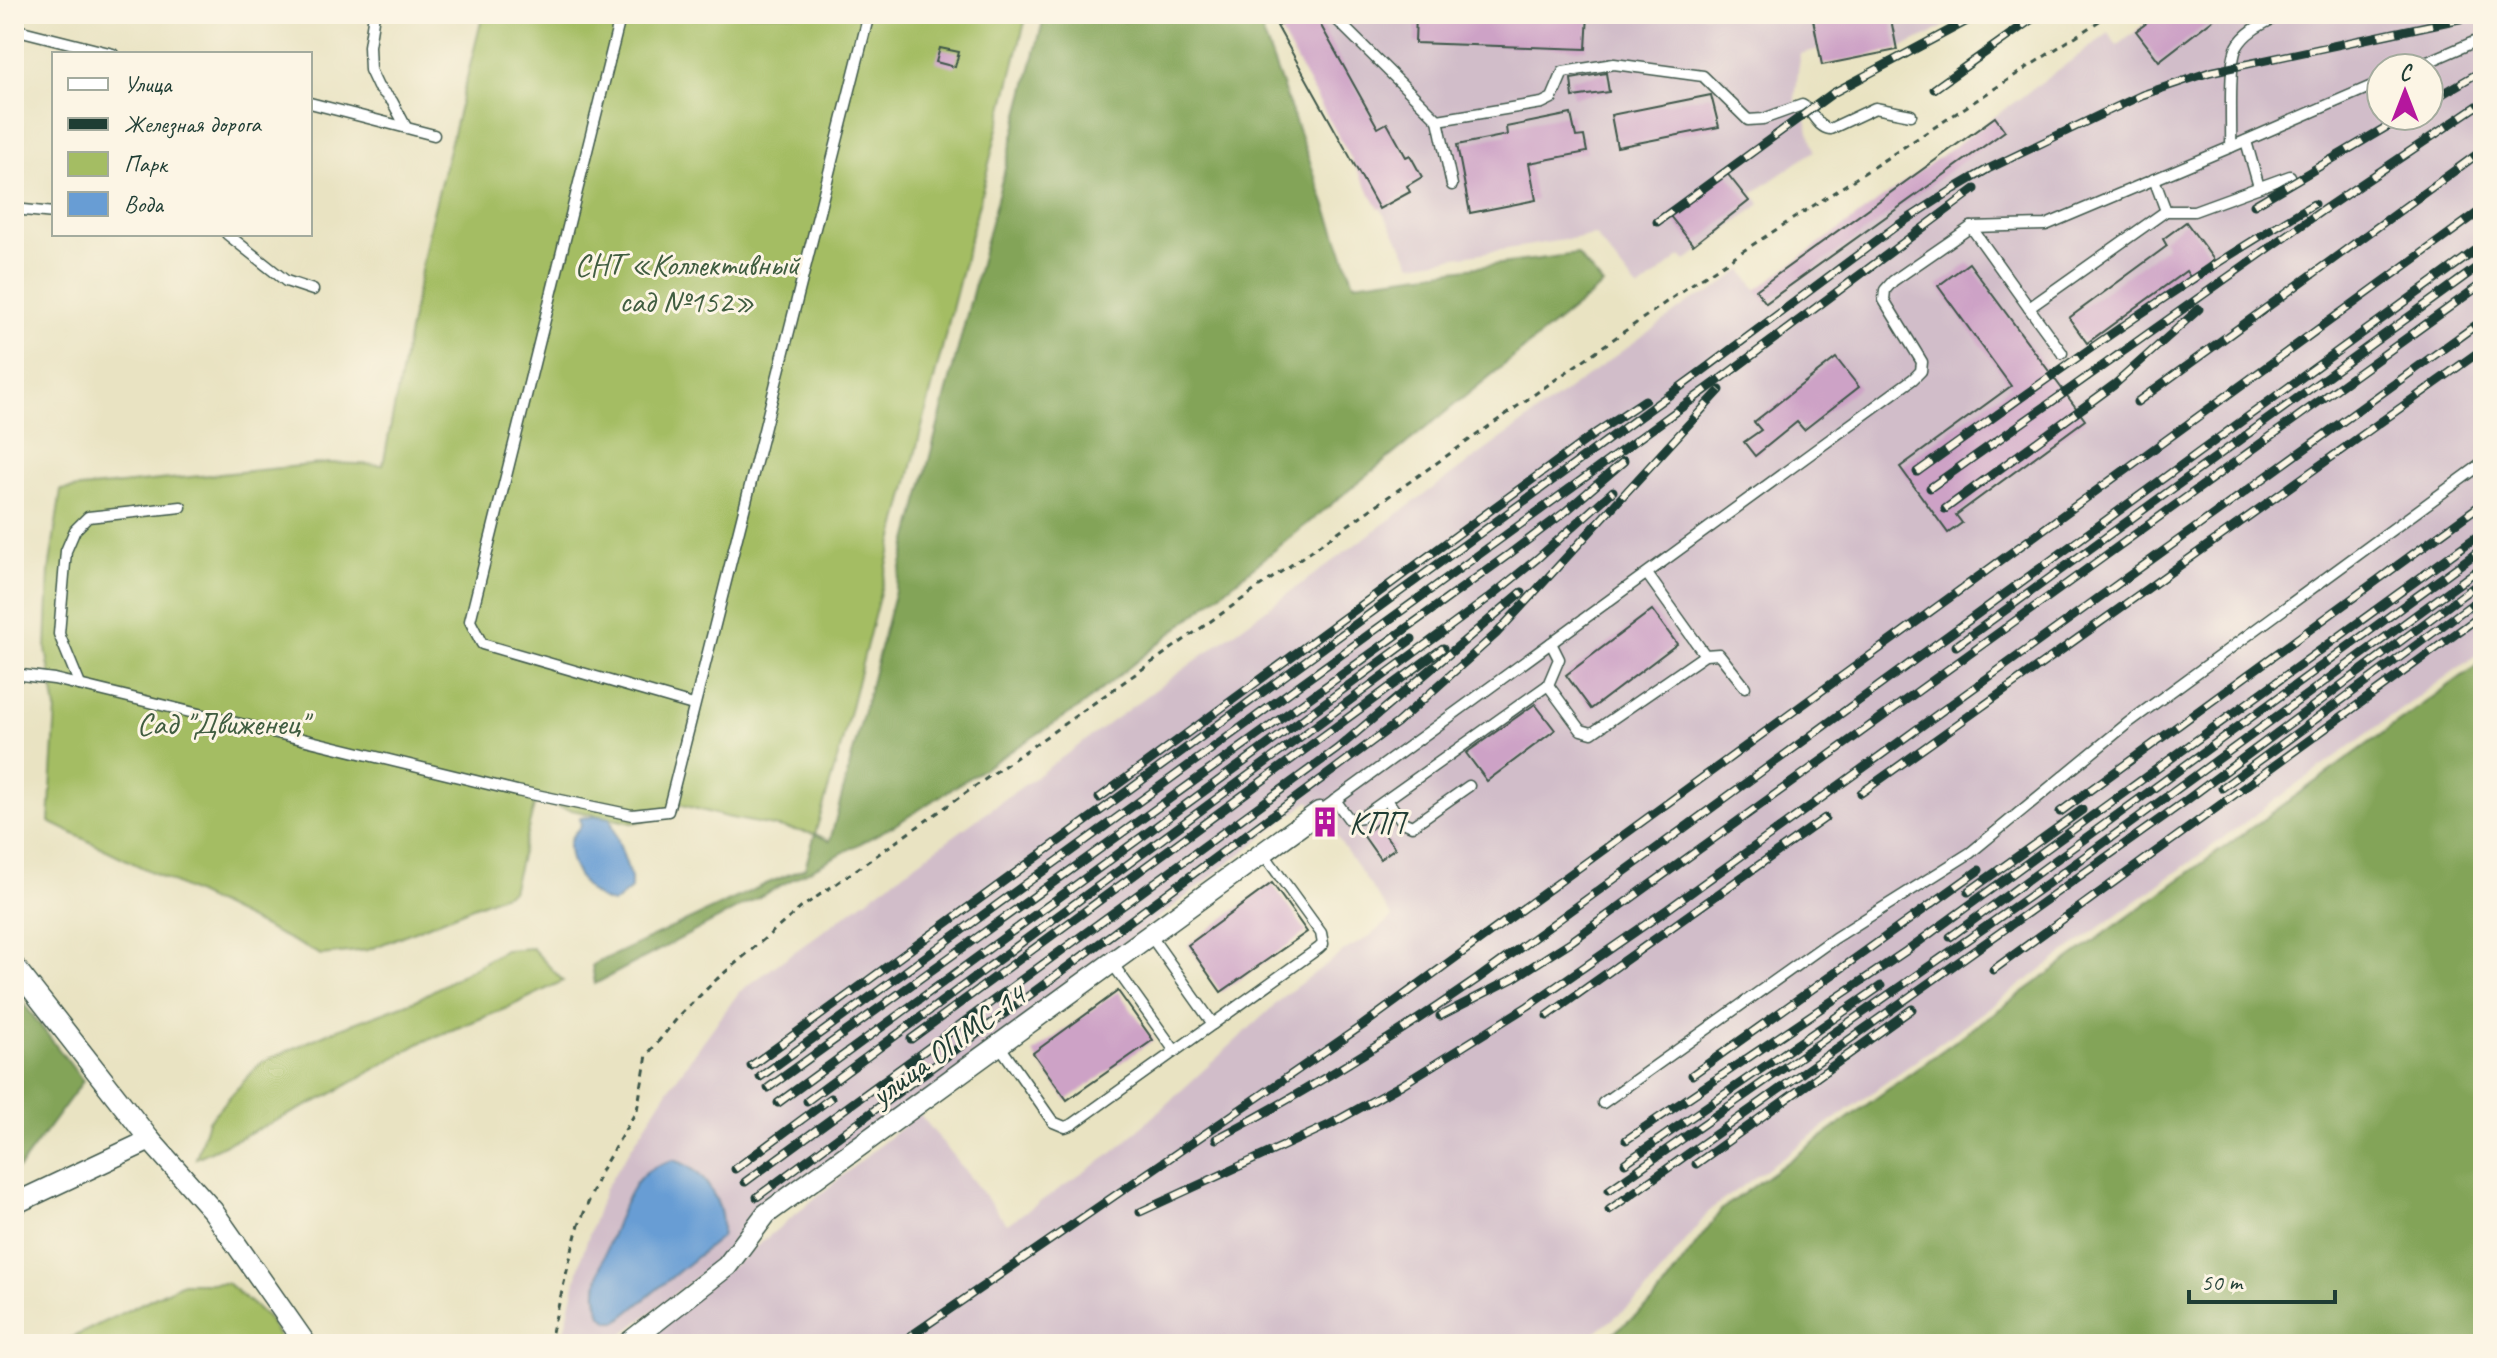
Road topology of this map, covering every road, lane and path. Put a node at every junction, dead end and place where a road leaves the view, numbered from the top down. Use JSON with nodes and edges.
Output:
{"nodes":[{"id":1,"x":374,"y":14,"type":"edge"},
{"id":2,"x":621,"y":14,"type":"edge"},
{"id":3,"x":869,"y":14,"type":"edge"},
{"id":4,"x":1331,"y":14,"type":"edge"},
{"id":5,"x":2110,"y":14,"type":"edge"},
{"id":6,"x":2282,"y":14,"type":"edge"},
{"id":7,"x":14,"y":29,"type":"edge"},
{"id":8,"x":2483,"y":38,"type":"edge"},
{"id":9,"x":105,"y":52,"type":"edge"},
{"id":10,"x":2445,"y":55,"type":"edge"},
{"id":11,"x":2365,"y":89,"type":"edge"},
{"id":12,"x":312,"y":104,"type":"edge"},
{"id":13,"x":1911,"y":115,"type":"dead end"},
{"id":14,"x":1438,"y":120,"type":"junction"},
{"id":15,"x":406,"y":127,"type":"junction"},
{"id":16,"x":434,"y":135,"type":"dead end"},
{"id":17,"x":2246,"y":141,"type":"junction"},
{"id":18,"x":2231,"y":147,"type":"junction"},
{"id":19,"x":2290,"y":176,"type":"dead end"},
{"id":20,"x":2154,"y":179,"type":"junction"},
{"id":21,"x":1452,"y":185,"type":"dead end"},
{"id":22,"x":2259,"y":187,"type":"junction"},
{"id":23,"x":14,"y":209,"type":"edge"},
{"id":24,"x":2166,"y":211,"type":"junction"},
{"id":25,"x":52,"y":213,"type":"edge"},
{"id":26,"x":1971,"y":227,"type":"junction"},
{"id":27,"x":230,"y":236,"type":"edge"},
{"id":28,"x":313,"y":290,"type":"dead end"},
{"id":29,"x":2029,"y":308,"type":"junction"},
{"id":30,"x":2062,"y":353,"type":"dead end"},
{"id":31,"x":2483,"y":463,"type":"edge"},
{"id":32,"x":181,"y":507,"type":"dead end"},
{"id":33,"x":1647,"y":574,"type":"junction"},
{"id":34,"x":1551,"y":643,"type":"junction"},
{"id":35,"x":1705,"y":655,"type":"junction"},
{"id":36,"x":14,"y":674,"type":"edge"},
{"id":37,"x":80,"y":685,"type":"junction"},
{"id":38,"x":1548,"y":685,"type":"junction"},
{"id":39,"x":1745,"y":687,"type":"dead end"},
{"id":40,"x":693,"y":705,"type":"junction"},
{"id":41,"x":1469,"y":786,"type":"dead end"},
{"id":42,"x":1387,"y":800,"type":"junction"},
{"id":43,"x":1327,"y":806,"type":"junction"},
{"id":44,"x":1263,"y":853,"type":"junction"},
{"id":45,"x":1150,"y":935,"type":"junction"},
{"id":46,"x":1112,"y":963,"type":"junction"},
{"id":47,"x":14,"y":966,"type":"edge"},
{"id":48,"x":1213,"y":1024,"type":"junction"},
{"id":49,"x":999,"y":1045,"type":"junction"},
{"id":50,"x":1175,"y":1051,"type":"junction"},
{"id":51,"x":1603,"y":1103,"type":"dead end"},
{"id":52,"x":150,"y":1140,"type":"junction"},
{"id":53,"x":14,"y":1204,"type":"edge"},
{"id":54,"x":306,"y":1344,"type":"edge"},
{"id":55,"x":549,"y":1344,"type":"edge"},
{"id":56,"x":627,"y":1344,"type":"edge"}],
"edges":[{"from":1,"to":15,"type":"lane"},
{"from":2,"to":40,"type":"lane"},
{"from":3,"to":40,"type":"lane"},
{"from":4,"to":14,"type":"lane"},
{"from":5,"to":55,"type":"path"},
{"from":6,"to":18,"type":"lane"},
{"from":7,"to":9,"type":"lane"},
{"from":8,"to":10,"type":"lane"},
{"from":11,"to":17,"type":"lane"},
{"from":12,"to":15,"type":"lane"},
{"from":13,"to":14,"type":"lane"},
{"from":14,"to":21,"type":"lane"},
{"from":15,"to":16,"type":"lane"},
{"from":17,"to":18,"type":"lane"},
{"from":17,"to":22,"type":"lane"},
{"from":18,"to":20,"type":"lane"},
{"from":19,"to":22,"type":"lane"},
{"from":20,"to":24,"type":"lane"},
{"from":20,"to":26,"type":"lane"},
{"from":22,"to":24,"type":"lane"},
{"from":23,"to":25,"type":"lane"},
{"from":24,"to":29,"type":"lane"},
{"from":26,"to":29,"type":"lane"},
{"from":26,"to":33,"type":"lane"},
{"from":27,"to":28,"type":"lane"},
{"from":29,"to":30,"type":"lane"},
{"from":31,"to":51,"type":"lane"},
{"from":32,"to":37,"type":"lane"},
{"from":33,"to":34,"type":"lane"},
{"from":33,"to":35,"type":"lane"},
{"from":34,"to":38,"type":"lane"},
{"from":34,"to":43,"type":"lane"},
{"from":35,"to":38,"type":"lane"},
{"from":35,"to":39,"type":"lane"},
{"from":36,"to":37,"type":"lane"},
{"from":37,"to":40,"type":"lane"},
{"from":38,"to":42,"type":"lane"},
{"from":41,"to":42,"type":"lane"},
{"from":42,"to":43,"type":"lane"},
{"from":43,"to":44,"type":"street","name":"улица ОПМС-14"},
{"from":44,"to":45,"type":"street","name":"улица ОПМС-14"},
{"from":44,"to":48,"type":"lane"},
{"from":45,"to":46,"type":"street","name":"улица ОПМС-14"},
{"from":45,"to":48,"type":"lane"},
{"from":46,"to":49,"type":"street","name":"улица ОПМС-14"},
{"from":46,"to":50,"type":"lane"},
{"from":47,"to":52,"type":"street"},
{"from":48,"to":50,"type":"lane"},
{"from":49,"to":50,"type":"lane"},
{"from":49,"to":56,"type":"street","name":"улица ОПМС-14"},
{"from":52,"to":53,"type":"street"},
{"from":52,"to":54,"type":"street"}]}
